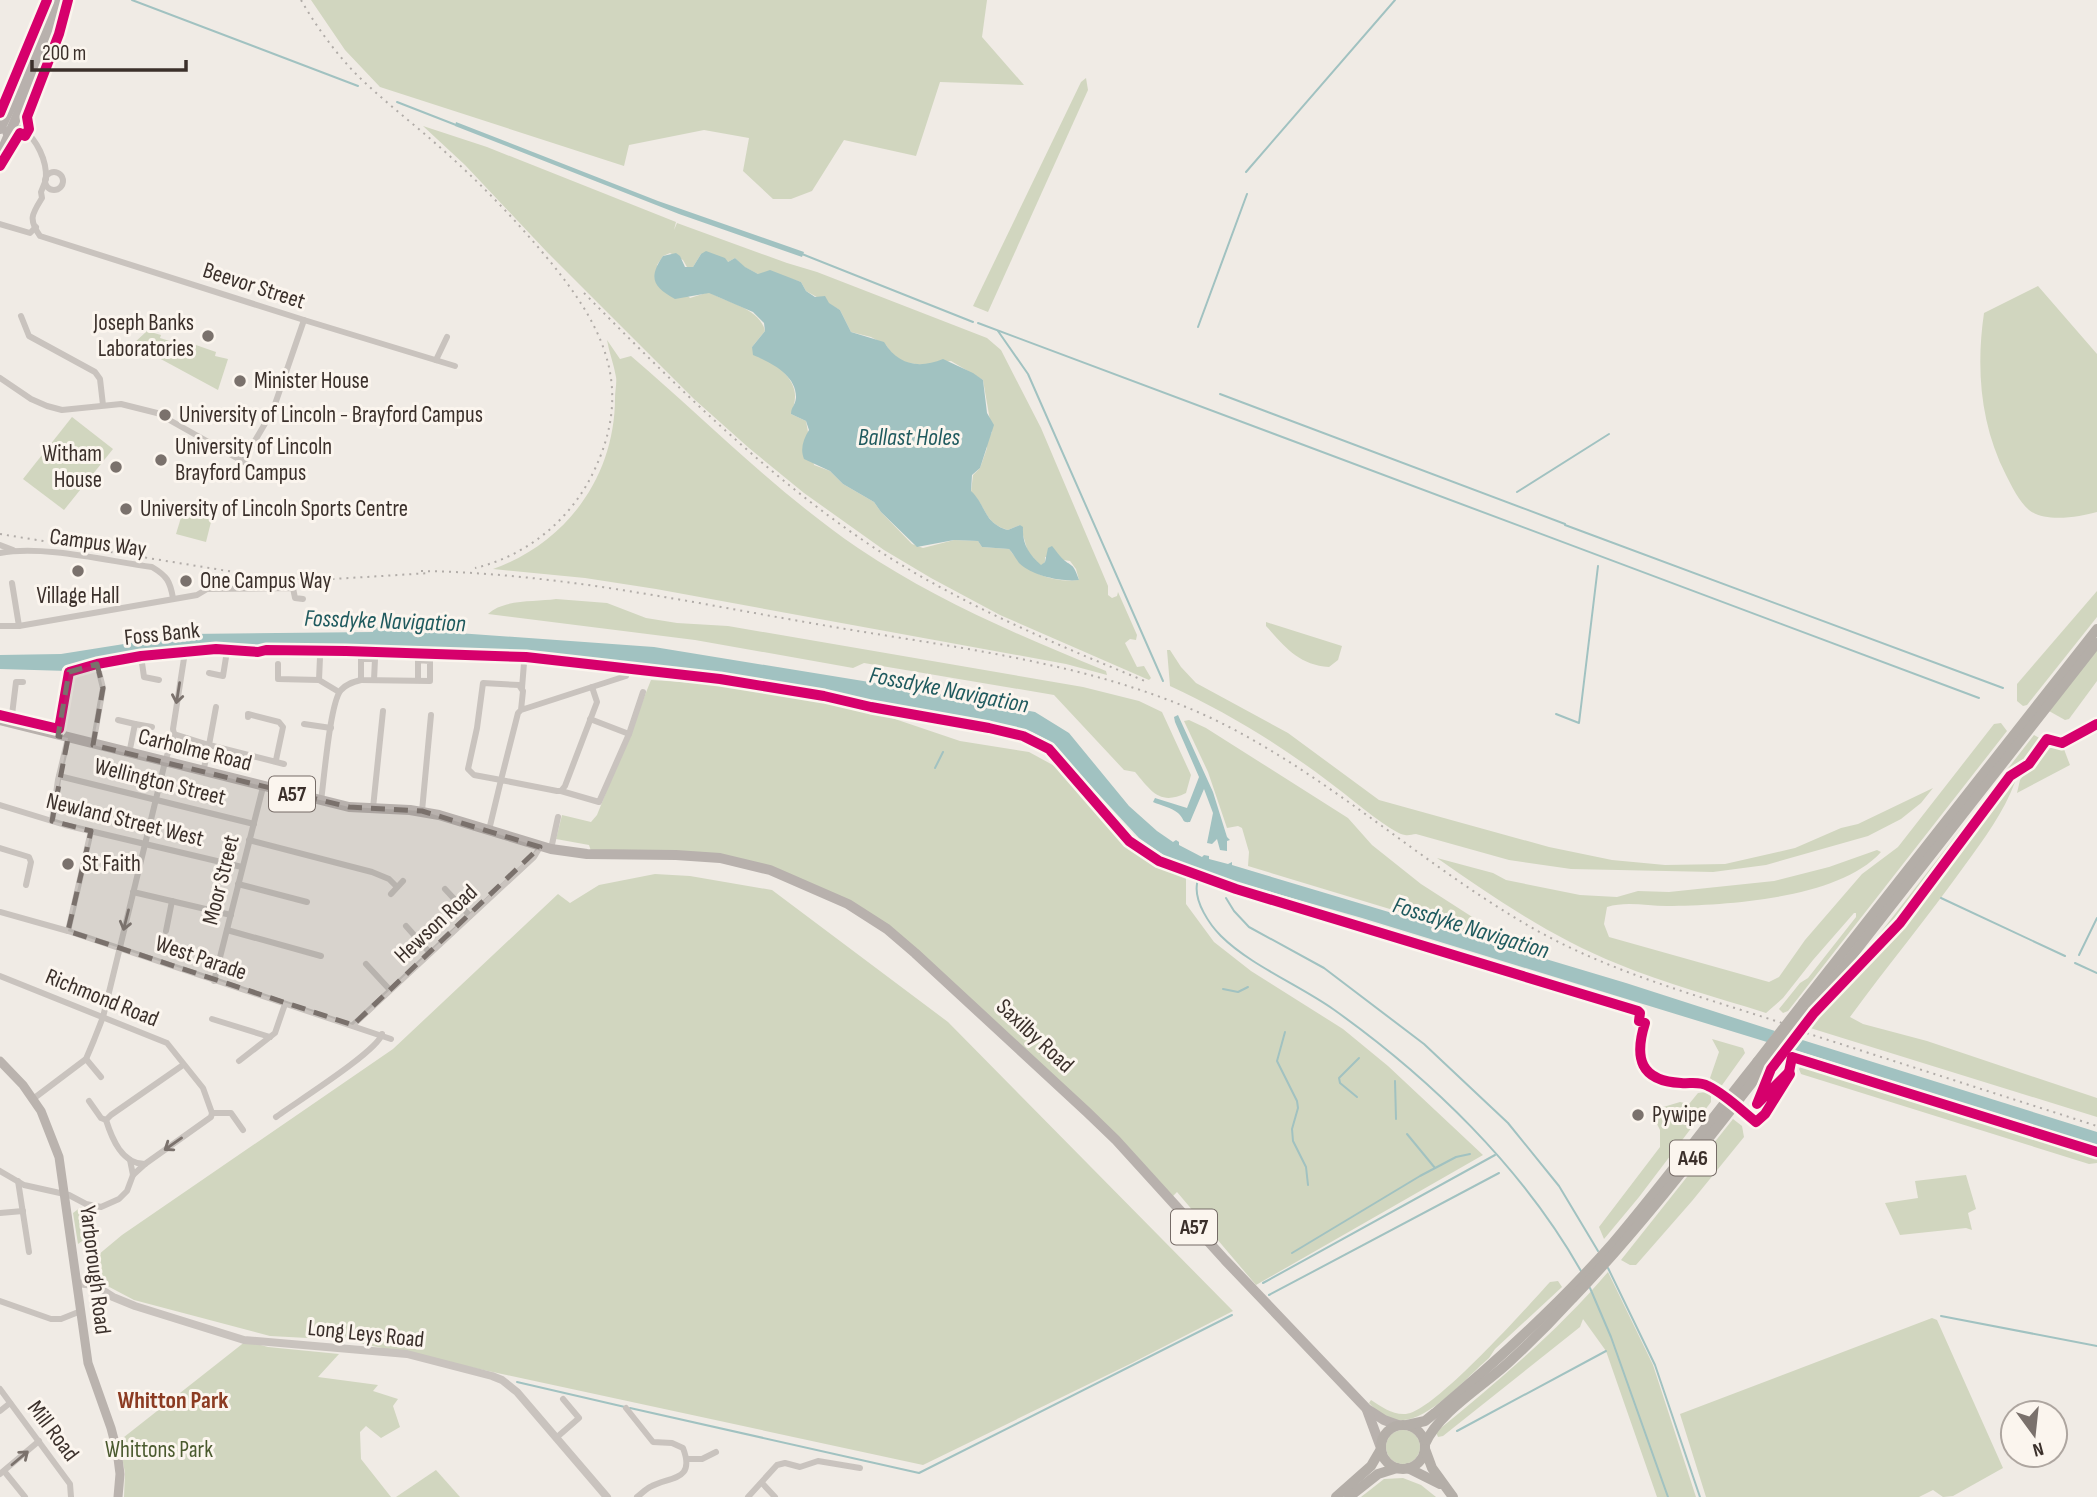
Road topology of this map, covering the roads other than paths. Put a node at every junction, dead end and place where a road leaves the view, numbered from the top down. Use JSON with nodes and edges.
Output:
{"nodes":[{"id":1,"x":47,"y":0,"type":"edge"},
{"id":2,"x":56,"y":0,"type":"edge"},
{"id":3,"x":64,"y":0,"type":"edge"},
{"id":4,"x":30,"y":44,"type":"dead end"},
{"id":5,"x":7,"y":125,"type":"edge"},
{"id":6,"x":24,"y":130,"type":"joint"},
{"id":7,"x":0,"y":140,"type":"edge"},
{"id":8,"x":32,"y":140,"type":"junction"},
{"id":9,"x":0,"y":155,"type":"edge"},
{"id":10,"x":45,"y":160,"type":"junction"},
{"id":11,"x":57,"y":173,"type":"junction"},
{"id":12,"x":46,"y":181,"type":"junction"},
{"id":13,"x":55,"y":190,"type":"junction"},
{"id":14,"x":42,"y":198,"type":"junction"},
{"id":15,"x":0,"y":223,"type":"edge"},
{"id":16,"x":36,"y":227,"type":"junction"},
{"id":17,"x":22,"y":316,"type":"dead end"},
{"id":18,"x":304,"y":320,"type":"junction"},
{"id":19,"x":447,"y":337,"type":"dead end"},
{"id":20,"x":436,"y":359,"type":"junction"},
{"id":21,"x":455,"y":366,"type":"dead end"},
{"id":22,"x":0,"y":378,"type":"edge"},
{"id":23,"x":103,"y":405,"type":"junction"},
{"id":24,"x":243,"y":461,"type":"junction"},
{"id":25,"x":274,"y":479,"type":"dead end"},
{"id":26,"x":0,"y":545,"type":"edge"},
{"id":27,"x":15,"y":550,"type":"junction"},
{"id":28,"x":0,"y":553,"type":"edge"},
{"id":29,"x":12,"y":583,"type":"dead end"},
{"id":30,"x":173,"y":598,"type":"junction"},
{"id":31,"x":303,"y":599,"type":"dead end"},
{"id":32,"x":0,"y":626,"type":"edge"},
{"id":33,"x":19,"y":626,"type":"junction"},
{"id":34,"x":2097,"y":629,"type":"edge"},
{"id":35,"x":2097,"y":643,"type":"edge"},
{"id":36,"x":227,"y":651,"type":"junction"},
{"id":37,"x":185,"y":652,"type":"junction"},
{"id":38,"x":261,"y":652,"type":"dead end"},
{"id":39,"x":141,"y":656,"type":"junction"},
{"id":40,"x":320,"y":657,"type":"dead end"},
{"id":41,"x":524,"y":663,"type":"dead end"},
{"id":42,"x":97,"y":664,"type":"junction"},
{"id":43,"x":278,"y":664,"type":"dead end"},
{"id":44,"x":209,"y":673,"type":"dead end"},
{"id":45,"x":135,"y":676,"type":"dead end"},
{"id":46,"x":626,"y":676,"type":"dead end"},
{"id":47,"x":144,"y":677,"type":"junction"},
{"id":48,"x":278,"y":679,"type":"junction"},
{"id":49,"x":159,"y":680,"type":"dead end"},
{"id":50,"x":319,"y":680,"type":"junction"},
{"id":51,"x":361,"y":680,"type":"junction"},
{"id":52,"x":374,"y":680,"type":"junction"},
{"id":53,"x":418,"y":681,"type":"dead end"},
{"id":54,"x":23,"y":682,"type":"dead end"},
{"id":55,"x":592,"y":687,"type":"junction"},
{"id":56,"x":278,"y":688,"type":"dead end"},
{"id":57,"x":522,"y":688,"type":"junction"},
{"id":58,"x":339,"y":692,"type":"junction"},
{"id":59,"x":643,"y":692,"type":"dead end"},
{"id":60,"x":216,"y":707,"type":"dead end"},
{"id":61,"x":383,"y":710,"type":"dead end"},
{"id":62,"x":522,"y":710,"type":"junction"},
{"id":63,"x":2037,"y":712,"type":"junction"},
{"id":64,"x":431,"y":715,"type":"dead end"},
{"id":65,"x":248,"y":717,"type":"dead end"},
{"id":66,"x":590,"y":719,"type":"junction"},
{"id":67,"x":118,"y":720,"type":"dead end"},
{"id":68,"x":6,"y":721,"type":"edge"},
{"id":69,"x":135,"y":724,"type":"junction"},
{"id":70,"x":301,"y":724,"type":"dead end"},
{"id":71,"x":152,"y":727,"type":"dead end"},
{"id":72,"x":331,"y":728,"type":"junction"},
{"id":73,"x":174,"y":734,"type":"junction"},
{"id":74,"x":629,"y":734,"type":"junction"},
{"id":75,"x":63,"y":737,"type":"junction"},
{"id":76,"x":93,"y":745,"type":"junction"},
{"id":77,"x":209,"y":745,"type":"junction"},
{"id":78,"x":129,"y":754,"type":"junction"},
{"id":79,"x":207,"y":755,"type":"dead end"},
{"id":80,"x":250,"y":756,"type":"junction"},
{"id":81,"x":274,"y":761,"type":"junction"},
{"id":82,"x":165,"y":762,"type":"junction"},
{"id":83,"x":284,"y":764,"type":"dead end"},
{"id":84,"x":248,"y":768,"type":"dead end"},
{"id":85,"x":203,"y":772,"type":"junction"},
{"id":86,"x":59,"y":776,"type":"junction"},
{"id":87,"x":501,"y":780,"type":"junction"},
{"id":88,"x":263,"y":787,"type":"junction"},
{"id":89,"x":561,"y":791,"type":"junction"},
{"id":90,"x":156,"y":798,"type":"junction"},
{"id":91,"x":321,"y":801,"type":"junction"},
{"id":92,"x":0,"y":805,"type":"edge"},
{"id":93,"x":373,"y":808,"type":"junction"},
{"id":94,"x":422,"y":811,"type":"junction"},
{"id":95,"x":558,"y":817,"type":"dead end"},
{"id":96,"x":52,"y":821,"type":"junction"},
{"id":97,"x":254,"y":824,"type":"junction"},
{"id":98,"x":489,"y":830,"type":"junction"},
{"id":99,"x":91,"y":831,"type":"junction"},
{"id":100,"x":249,"y":840,"type":"junction"},
{"id":101,"x":145,"y":842,"type":"junction"},
{"id":102,"x":0,"y":848,"type":"edge"},
{"id":103,"x":545,"y":848,"type":"junction"},
{"id":104,"x":587,"y":854,"type":"joint"},
{"id":105,"x":242,"y":867,"type":"junction"},
{"id":106,"x":403,"y":881,"type":"dead end"},
{"id":107,"x":238,"y":884,"type":"junction"},
{"id":108,"x":26,"y":885,"type":"dead end"},
{"id":109,"x":397,"y":887,"type":"junction"},
{"id":110,"x":445,"y":889,"type":"dead end"},
{"id":111,"x":133,"y":891,"type":"junction"},
{"id":112,"x":391,"y":894,"type":"dead end"},
{"id":113,"x":172,"y":901,"type":"junction"},
{"id":114,"x":307,"y":902,"type":"dead end"},
{"id":115,"x":0,"y":912,"type":"edge"},
{"id":116,"x":230,"y":915,"type":"junction"},
{"id":117,"x":470,"y":916,"type":"junction"},
{"id":118,"x":406,"y":926,"type":"dead end"},
{"id":119,"x":166,"y":930,"type":"dead end"},
{"id":120,"x":227,"y":930,"type":"junction"},
{"id":121,"x":68,"y":931,"type":"junction"},
{"id":122,"x":119,"y":948,"type":"junction"},
{"id":123,"x":430,"y":953,"type":"junction"},
{"id":124,"x":321,"y":956,"type":"dead end"},
{"id":125,"x":366,"y":964,"type":"dead end"},
{"id":126,"x":0,"y":976,"type":"edge"},
{"id":127,"x":214,"y":981,"type":"junction"},
{"id":128,"x":390,"y":990,"type":"junction"},
{"id":129,"x":285,"y":1004,"type":"junction"},
{"id":130,"x":103,"y":1017,"type":"junction"},
{"id":131,"x":212,"y":1019,"type":"dead end"},
{"id":132,"x":353,"y":1025,"type":"junction"},
{"id":133,"x":382,"y":1034,"type":"junction"},
{"id":134,"x":270,"y":1037,"type":"junction"},
{"id":135,"x":391,"y":1039,"type":"dead end"},
{"id":136,"x":86,"y":1059,"type":"junction"},
{"id":137,"x":0,"y":1061,"type":"edge"},
{"id":138,"x":239,"y":1061,"type":"dead end"},
{"id":139,"x":183,"y":1065,"type":"junction"},
{"id":140,"x":101,"y":1077,"type":"dead end"},
{"id":141,"x":33,"y":1099,"type":"junction"},
{"id":142,"x":89,"y":1101,"type":"dead end"},
{"id":143,"x":212,"y":1113,"type":"junction"},
{"id":144,"x":276,"y":1116,"type":"dead end"},
{"id":145,"x":106,"y":1121,"type":"junction"},
{"id":146,"x":243,"y":1130,"type":"dead end"},
{"id":147,"x":130,"y":1160,"type":"junction"},
{"id":148,"x":145,"y":1164,"type":"junction"},
{"id":149,"x":0,"y":1171,"type":"edge"},
{"id":150,"x":133,"y":1175,"type":"junction"},
{"id":151,"x":18,"y":1181,"type":"junction"},
{"id":152,"x":65,"y":1195,"type":"junction"},
{"id":153,"x":76,"y":1200,"type":"junction"},
{"id":154,"x":67,"y":1206,"type":"junction"},
{"id":155,"x":23,"y":1210,"type":"junction"},
{"id":156,"x":0,"y":1213,"type":"edge"},
{"id":157,"x":29,"y":1252,"type":"dead end"},
{"id":158,"x":77,"y":1283,"type":"junction"},
{"id":159,"x":1571,"y":1295,"type":"junction"},
{"id":160,"x":0,"y":1301,"type":"edge"},
{"id":161,"x":81,"y":1311,"type":"junction"},
{"id":162,"x":0,"y":1389,"type":"edge"},
{"id":163,"x":563,"y":1399,"type":"dead end"},
{"id":164,"x":10,"y":1403,"type":"junction"},
{"id":165,"x":626,"y":1408,"type":"dead end"},
{"id":166,"x":1367,"y":1409,"type":"junction"},
{"id":167,"x":0,"y":1411,"type":"edge"},
{"id":168,"x":1403,"y":1425,"type":"junction"},
{"id":169,"x":556,"y":1438,"type":"junction"},
{"id":170,"x":39,"y":1441,"type":"junction"},
{"id":171,"x":1425,"y":1447,"type":"junction"},
{"id":172,"x":1381,"y":1448,"type":"junction"},
{"id":173,"x":716,"y":1452,"type":"dead end"},
{"id":174,"x":688,"y":1460,"type":"junction"},
{"id":175,"x":860,"y":1468,"type":"dead end"},
{"id":176,"x":1402,"y":1468,"type":"junction"},
{"id":177,"x":2,"y":1473,"type":"edge"},
{"id":178,"x":762,"y":1483,"type":"junction"},
{"id":179,"x":1443,"y":1485,"type":"junction"},
{"id":180,"x":25,"y":1497,"type":"edge"},
{"id":181,"x":71,"y":1497,"type":"edge"},
{"id":182,"x":118,"y":1497,"type":"edge"},
{"id":183,"x":607,"y":1497,"type":"edge"},
{"id":184,"x":637,"y":1497,"type":"edge"},
{"id":185,"x":748,"y":1497,"type":"edge"},
{"id":186,"x":775,"y":1497,"type":"edge"},
{"id":187,"x":1335,"y":1497,"type":"edge"},
{"id":188,"x":1349,"y":1497,"type":"edge"},
{"id":189,"x":1453,"y":1497,"type":"edge"}],
"edges":[{"from":1,"to":4,"type":"street"},
{"from":2,"to":5,"type":"main road"},
{"from":3,"to":5,"type":"main road"},
{"from":5,"to":6,"type":"main road"},
{"from":5,"to":7,"type":"main road"},
{"from":5,"to":8,"type":"street"},
{"from":5,"to":9,"type":"main road"},
{"from":6,"to":8,"type":"street"},
{"from":8,"to":10,"type":"street"},
{"from":10,"to":11,"type":"street"},
{"from":10,"to":12,"type":"street"},
{"from":11,"to":12,"type":"street"},
{"from":11,"to":13,"type":"street"},
{"from":12,"to":13,"type":"street"},
{"from":12,"to":14,"type":"street"},
{"from":13,"to":14,"type":"street"},
{"from":14,"to":16,"type":"street"},
{"from":15,"to":16,"type":"street"},
{"from":16,"to":18,"type":"street","name":"Beevor Street"},
{"from":17,"to":23,"type":"street"},
{"from":18,"to":20,"type":"street","name":"Beevor Street"},
{"from":18,"to":24,"type":"street"},
{"from":19,"to":20,"type":"street"},
{"from":20,"to":21,"type":"street","name":"Beevor Street"},
{"from":22,"to":23,"type":"street"},
{"from":23,"to":24,"type":"street"},
{"from":24,"to":25,"type":"street"},
{"from":26,"to":27,"type":"street"},
{"from":27,"to":28,"type":"street","name":"Campus Way"},
{"from":27,"to":30,"type":"street","name":"Campus Way"},
{"from":29,"to":33,"type":"street"},
{"from":30,"to":31,"type":"street"},
{"from":30,"to":33,"type":"street"},
{"from":32,"to":33,"type":"street"},
{"from":34,"to":63,"type":"highway","number":"A46"},
{"from":35,"to":63,"type":"highway","number":"A46"},
{"from":36,"to":37,"type":"street","name":"Foss Bank"},
{"from":36,"to":38,"type":"street","name":"Foss Bank"},
{"from":36,"to":44,"type":"street"},
{"from":37,"to":39,"type":"street","name":"Foss Bank"},
{"from":37,"to":73,"type":"street","one_way":true},
{"from":39,"to":42,"type":"street","name":"Foss Bank"},
{"from":39,"to":47,"type":"street"},
{"from":40,"to":50,"type":"street"},
{"from":41,"to":57,"type":"street"},
{"from":42,"to":75,"type":"street","name":"Foss Bank"},
{"from":42,"to":76,"type":"street"},
{"from":43,"to":48,"type":"street"},
{"from":45,"to":47,"type":"street"},
{"from":46,"to":55,"type":"street"},
{"from":47,"to":49,"type":"street"},
{"from":48,"to":50,"type":"street"},
{"from":48,"to":56,"type":"street"},
{"from":50,"to":58,"type":"street"},
{"from":51,"to":52,"type":"street"},
{"from":51,"to":52,"type":"street"},
{"from":51,"to":58,"type":"street"},
{"from":52,"to":53,"type":"street"},
{"from":54,"to":68,"type":"street"},
{"from":55,"to":62,"type":"street"},
{"from":55,"to":66,"type":"street"},
{"from":57,"to":62,"type":"street"},
{"from":57,"to":87,"type":"street"},
{"from":58,"to":72,"type":"street"},
{"from":59,"to":74,"type":"street"},
{"from":60,"to":77,"type":"street"},
{"from":61,"to":93,"type":"street"},
{"from":62,"to":87,"type":"street"},
{"from":63,"to":159,"type":"highway","number":"A46","bridge":true},
{"from":64,"to":94,"type":"street"},
{"from":65,"to":81,"type":"street"},
{"from":66,"to":74,"type":"street"},
{"from":66,"to":89,"type":"street"},
{"from":67,"to":69,"type":"street"},
{"from":68,"to":75,"type":"main road","name":"Carholme Road","number":"A57"},
{"from":69,"to":71,"type":"street"},
{"from":69,"to":78,"type":"street"},
{"from":70,"to":72,"type":"street"},
{"from":72,"to":91,"type":"street"},
{"from":73,"to":77,"type":"street"},
{"from":73,"to":82,"type":"street"},
{"from":74,"to":89,"type":"street"},
{"from":75,"to":76,"type":"main road","name":"Carholme Road","number":"A57"},
{"from":75,"to":86,"type":"street"},
{"from":76,"to":78,"type":"main road","name":"Carholme Road","number":"A57"},
{"from":77,"to":80,"type":"street"},
{"from":78,"to":82,"type":"main road","name":"Carholme Road","number":"A57"},
{"from":79,"to":85,"type":"street"},
{"from":80,"to":81,"type":"street"},
{"from":80,"to":84,"type":"street"},
{"from":81,"to":83,"type":"street"},
{"from":82,"to":85,"type":"main road","name":"Carholme Road","number":"A57"},
{"from":82,"to":90,"type":"street"},
{"from":85,"to":88,"type":"main road","name":"Carholme Road","number":"A57"},
{"from":86,"to":90,"type":"street","name":"Wellington Street"},
{"from":86,"to":96,"type":"street"},
{"from":87,"to":89,"type":"street"},
{"from":87,"to":98,"type":"street"},
{"from":88,"to":91,"type":"main road","name":"Carholme Road","number":"A57"},
{"from":88,"to":97,"type":"street","name":"Moor Street"},
{"from":90,"to":97,"type":"street","name":"Wellington Street"},
{"from":90,"to":101,"type":"street"},
{"from":91,"to":93,"type":"main road","name":"Carholme Road","number":"A57"},
{"from":92,"to":96,"type":"street","name":"Newland Street West"},
{"from":93,"to":94,"type":"main road","name":"Carholme Road","number":"A57"},
{"from":94,"to":98,"type":"main road","name":"Carholme Road","number":"A57"},
{"from":95,"to":103,"type":"street"},
{"from":96,"to":99,"type":"street","name":"Newland Street West"},
{"from":97,"to":100,"type":"street","name":"Moor Street"},
{"from":98,"to":103,"type":"main road","name":"Carholme Road","number":"A57"},
{"from":99,"to":101,"type":"street","name":"Newland Street West"},
{"from":99,"to":121,"type":"street"},
{"from":100,"to":105,"type":"street","name":"Moor Street"},
{"from":100,"to":109,"type":"street"},
{"from":101,"to":105,"type":"street","name":"Newland Street West"},
{"from":101,"to":111,"type":"street"},
{"from":102,"to":108,"type":"street"},
{"from":103,"to":104,"type":"main road","name":"Carholme Road","number":"A57"},
{"from":103,"to":117,"type":"street","name":"Hewson Road"},
{"from":104,"to":166,"type":"main road","name":"Saxilby Road","number":"A57"},
{"from":105,"to":107,"type":"street","name":"Moor Street"},
{"from":106,"to":109,"type":"street"},
{"from":107,"to":114,"type":"street"},
{"from":107,"to":116,"type":"street","name":"Moor Street"},
{"from":109,"to":112,"type":"street"},
{"from":110,"to":117,"type":"street"},
{"from":111,"to":113,"type":"street"},
{"from":111,"to":122,"type":"street","one_way":true},
{"from":113,"to":116,"type":"street"},
{"from":113,"to":119,"type":"street"},
{"from":115,"to":121,"type":"street","name":"West Parade"},
{"from":116,"to":120,"type":"street","name":"Moor Street"},
{"from":117,"to":123,"type":"street","name":"Hewson Road"},
{"from":118,"to":123,"type":"street"},
{"from":120,"to":124,"type":"street"},
{"from":120,"to":127,"type":"street","name":"Moor Street"},
{"from":121,"to":122,"type":"street","name":"West Parade"},
{"from":122,"to":127,"type":"street","name":"West Parade"},
{"from":122,"to":130,"type":"street"},
{"from":123,"to":128,"type":"street","name":"Hewson Road"},
{"from":125,"to":128,"type":"street"},
{"from":126,"to":130,"type":"street","name":"Richmond Road"},
{"from":127,"to":129,"type":"street","name":"West Parade"},
{"from":128,"to":132,"type":"street","name":"Hewson Road"},
{"from":129,"to":132,"type":"street","name":"West Parade"},
{"from":129,"to":134,"type":"street"},
{"from":130,"to":136,"type":"street"},
{"from":130,"to":139,"type":"street","name":"Richmond Road"},
{"from":131,"to":134,"type":"street"},
{"from":132,"to":133,"type":"street","name":"West Parade"},
{"from":133,"to":135,"type":"street","name":"West Parade"},
{"from":133,"to":144,"type":"street"},
{"from":134,"to":138,"type":"street"},
{"from":136,"to":140,"type":"street"},
{"from":136,"to":141,"type":"street"},
{"from":137,"to":141,"type":"main road","name":"Yarborough Road"},
{"from":139,"to":143,"type":"street","name":"Richmond Road"},
{"from":139,"to":145,"type":"street"},
{"from":141,"to":152,"type":"main road","name":"Yarborough Road"},
{"from":142,"to":145,"type":"street"},
{"from":143,"to":146,"type":"street"},
{"from":143,"to":148,"type":"street","one_way":true},
{"from":145,"to":147,"type":"street"},
{"from":147,"to":148,"type":"street"},
{"from":147,"to":150,"type":"street"},
{"from":148,"to":150,"type":"street"},
{"from":149,"to":151,"type":"street"},
{"from":150,"to":153,"type":"street"},
{"from":151,"to":152,"type":"street"},
{"from":151,"to":155,"type":"street"},
{"from":152,"to":153,"type":"street"},
{"from":152,"to":154,"type":"main road","name":"Yarborough Road"},
{"from":153,"to":154,"type":"street"},
{"from":154,"to":158,"type":"main road","name":"Yarborough Road"},
{"from":155,"to":156,"type":"street"},
{"from":155,"to":157,"type":"street"},
{"from":158,"to":161,"type":"main road","name":"Yarborough Road"},
{"from":158,"to":169,"type":"street","name":"Long Leys Road"},
{"from":159,"to":168,"type":"highway","number":"A46"},
{"from":159,"to":171,"type":"highway","number":"A46"},
{"from":160,"to":161,"type":"street"},
{"from":161,"to":182,"type":"main road","name":"Yarborough Road"},
{"from":162,"to":164,"type":"street","name":"Mill Road"},
{"from":163,"to":169,"type":"street"},
{"from":164,"to":167,"type":"street"},
{"from":164,"to":170,"type":"street","name":"Mill Road"},
{"from":165,"to":174,"type":"street"},
{"from":166,"to":168,"type":"main road","name":"Saxilby Road","number":"A57"},
{"from":166,"to":172,"type":"main road","name":"Saxilby Road","number":"A57"},
{"from":168,"to":171,"type":"highway"},
{"from":168,"to":172,"type":"highway"},
{"from":169,"to":183,"type":"street","name":"Long Leys Road"},
{"from":177,"to":170,"type":"street","one_way":true},
{"from":170,"to":181,"type":"street","name":"Mill Road"},
{"from":171,"to":176,"type":"highway"},
{"from":171,"to":179,"type":"highway"},
{"from":172,"to":176,"type":"highway"},
{"from":172,"to":187,"type":"highway"},
{"from":173,"to":174,"type":"street"},
{"from":174,"to":184,"type":"street"},
{"from":175,"to":178,"type":"street"},
{"from":176,"to":179,"type":"highway"},
{"from":176,"to":188,"type":"highway"},
{"from":177,"to":180,"type":"street"},
{"from":178,"to":185,"type":"street"},
{"from":178,"to":186,"type":"street"},
{"from":179,"to":189,"type":"highway"}]}
